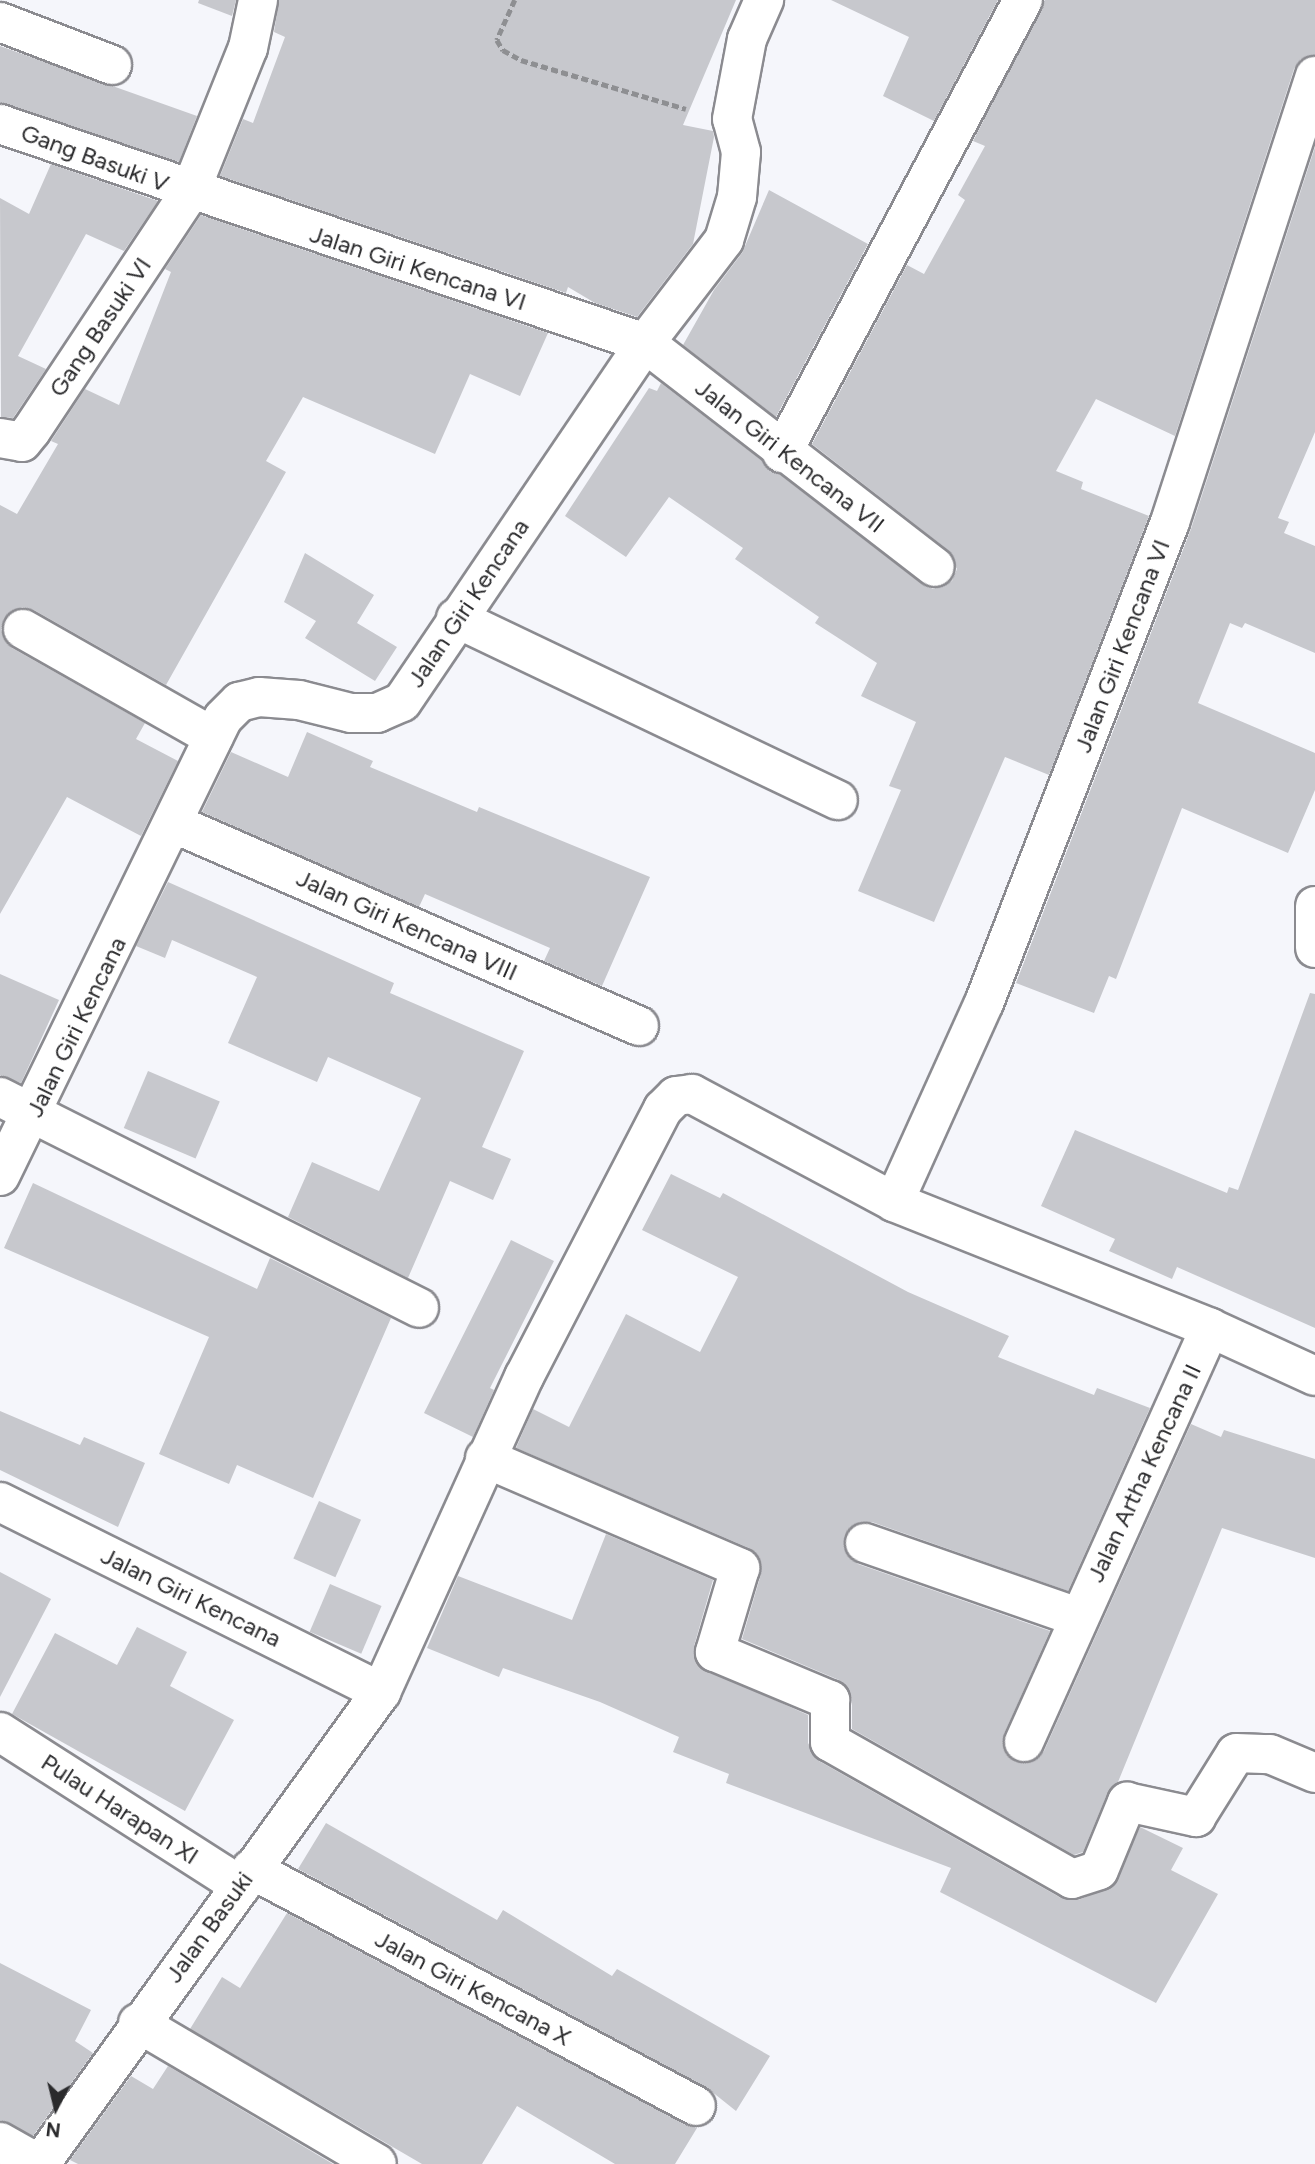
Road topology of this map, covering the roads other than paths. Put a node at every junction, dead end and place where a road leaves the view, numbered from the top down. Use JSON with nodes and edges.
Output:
{"nodes":[{"id":1,"x":258,"y":0,"type":"edge"},
{"id":2,"x":764,"y":0,"type":"edge"},
{"id":3,"x":1023,"y":0,"type":"edge"},
{"id":4,"x":0,"y":22,"type":"edge"},
{"id":5,"x":112,"y":65,"type":"dead end"},
{"id":6,"x":1315,"y":76,"type":"edge"},
{"id":7,"x":0,"y":124,"type":"edge"},
{"id":8,"x":190,"y":192,"type":"junction"},
{"id":9,"x":645,"y":343,"type":"junction"},
{"id":10,"x":0,"y":438,"type":"edge"},
{"id":11,"x":782,"y":453,"type":"junction"},
{"id":12,"x":935,"y":567,"type":"dead end"},
{"id":13,"x":456,"y":618,"type":"junction"},
{"id":14,"x":23,"y":629,"type":"dead end"},
{"id":15,"x":213,"y":737,"type":"junction"},
{"id":16,"x":838,"y":800,"type":"dead end"},
{"id":17,"x":175,"y":824,"type":"junction"},
{"id":18,"x":1315,"y":906,"type":"edge"},
{"id":19,"x":1315,"y":948,"type":"edge"},
{"id":20,"x":639,"y":1026,"type":"dead end"},
{"id":21,"x":0,"y":1097,"type":"edge"},
{"id":22,"x":33,"y":1116,"type":"junction"},
{"id":23,"x":0,"y":1176,"type":"edge"},
{"id":24,"x":894,"y":1202,"type":"junction"},
{"id":25,"x":419,"y":1308,"type":"dead end"},
{"id":26,"x":1210,"y":1328,"type":"junction"},
{"id":27,"x":1315,"y":1376,"type":"edge"},
{"id":28,"x":485,"y":1458,"type":"junction"},
{"id":29,"x":0,"y":1502,"type":"edge"},
{"id":30,"x":865,"y":1543,"type":"dead end"},
{"id":31,"x":1077,"y":1617,"type":"junction"},
{"id":32,"x":381,"y":1692,"type":"junction"},
{"id":33,"x":0,"y":1732,"type":"edge"},
{"id":34,"x":1024,"y":1742,"type":"dead end"},
{"id":35,"x":1315,"y":1773,"type":"edge"},
{"id":36,"x":246,"y":1878,"type":"junction"},
{"id":37,"x":138,"y":2023,"type":"junction"},
{"id":38,"x":695,"y":2106,"type":"dead end"},
{"id":39,"x":0,"y":2143,"type":"edge"},
{"id":40,"x":39,"y":2164,"type":"edge"},
{"id":41,"x":377,"y":2164,"type":"edge"}],
"edges":[{"from":1,"to":8,"type":"street"},
{"from":2,"to":9,"type":"street","name":"Jalan Giri Kencana"},
{"from":3,"to":11,"type":"street"},
{"from":4,"to":5,"type":"street"},
{"from":6,"to":24,"type":"street","name":"Jalan Giri Kencana VI"},
{"from":7,"to":8,"type":"street","name":"Gang Basuki V"},
{"from":8,"to":9,"type":"street","name":"Jalan Giri Kencana VI"},
{"from":8,"to":10,"type":"street","name":"Gang Basuki VI"},
{"from":9,"to":11,"type":"street","name":"Jalan Giri Kencana VII"},
{"from":9,"to":13,"type":"street","name":"Jalan Giri Kencana"},
{"from":11,"to":12,"type":"street","name":"Jalan Giri Kencana VII"},
{"from":13,"to":15,"type":"street","name":"Jalan Giri Kencana"},
{"from":13,"to":16,"type":"street"},
{"from":14,"to":15,"type":"street"},
{"from":15,"to":17,"type":"street","name":"Jalan Giri Kencana"},
{"from":17,"to":20,"type":"street","name":"Jalan Giri Kencana VIII"},
{"from":17,"to":22,"type":"street","name":"Jalan Giri Kencana"},
{"from":18,"to":19,"type":"street"},
{"from":21,"to":22,"type":"street"},
{"from":22,"to":23,"type":"street","name":"Jalan Giri Kencana"},
{"from":22,"to":25,"type":"street"},
{"from":24,"to":26,"type":"street","name":"Jalan Basuki"},
{"from":24,"to":28,"type":"street","name":"Jalan Basuki"},
{"from":26,"to":27,"type":"street","name":"Jalan Basuki"},
{"from":26,"to":31,"type":"street","name":"Jalan Artha Kencana II"},
{"from":28,"to":32,"type":"street","name":"Jalan Basuki"},
{"from":28,"to":35,"type":"street"},
{"from":29,"to":32,"type":"street","name":"Jalan Giri Kencana"},
{"from":30,"to":31,"type":"street"},
{"from":31,"to":34,"type":"street","name":"Jalan Artha Kencana II"},
{"from":32,"to":36,"type":"street","name":"Jalan Basuki"},
{"from":33,"to":36,"type":"street","name":"Pulau Harapan XI"},
{"from":36,"to":37,"type":"street","name":"Jalan Basuki"},
{"from":36,"to":38,"type":"street","name":"Jalan Giri Kencana X"},
{"from":37,"to":40,"type":"street","name":"Jalan Basuki"},
{"from":37,"to":41,"type":"street"},
{"from":39,"to":40,"type":"street"}]}
